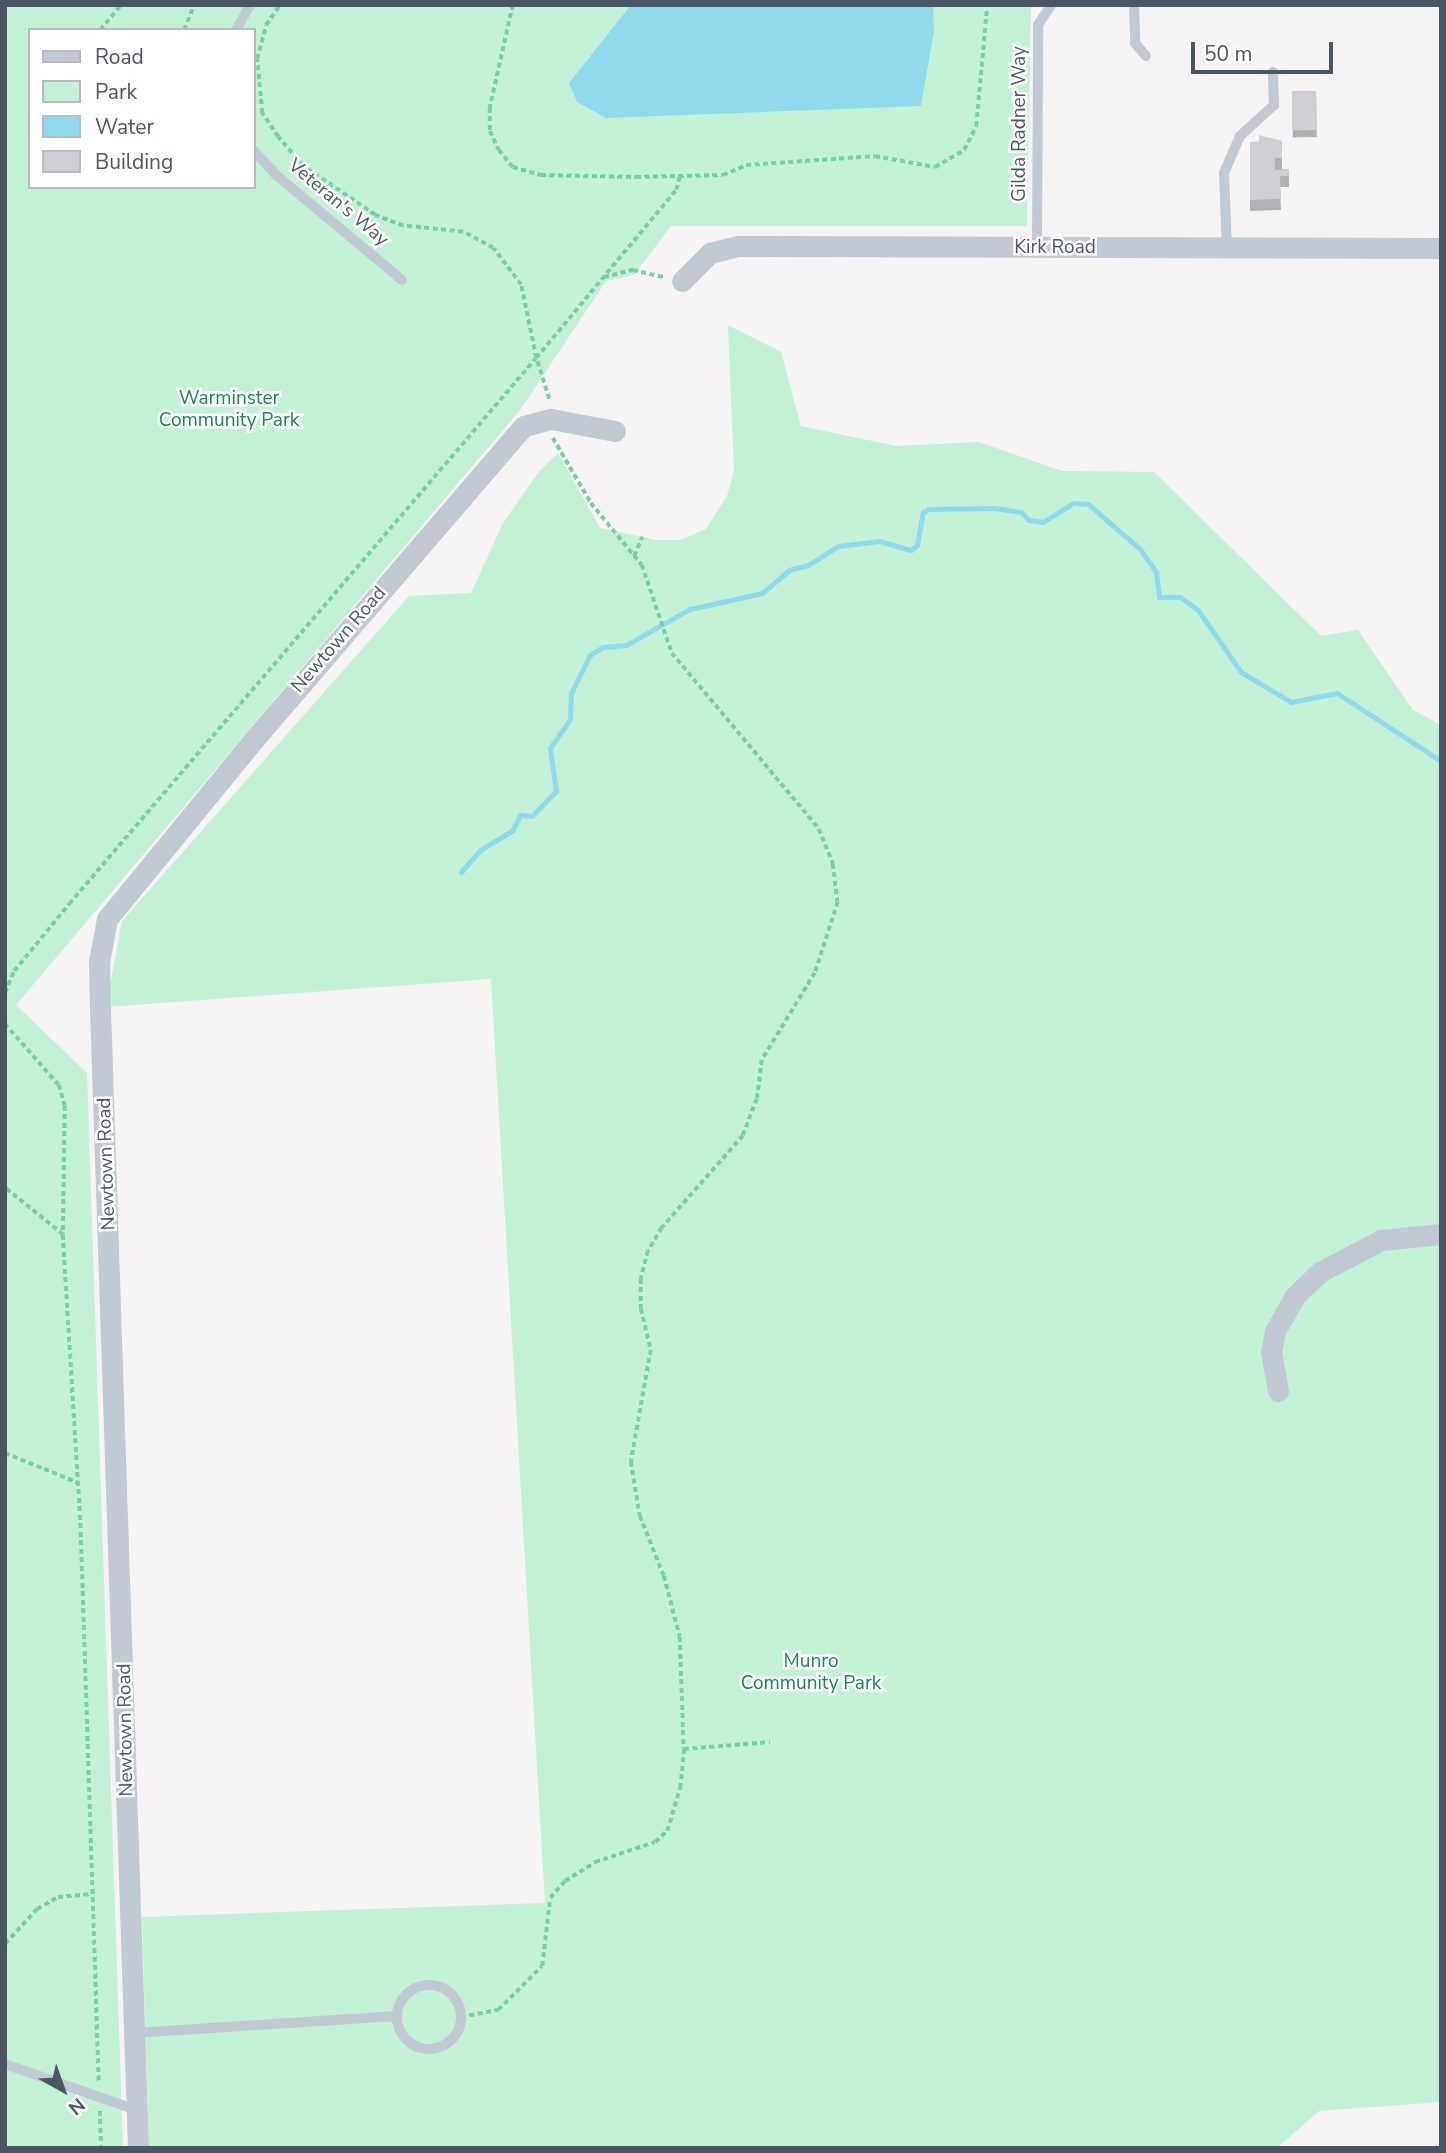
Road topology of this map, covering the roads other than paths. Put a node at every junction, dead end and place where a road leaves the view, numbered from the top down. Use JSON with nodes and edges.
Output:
{"nodes":[{"id":1,"x":250,"y":5,"type":"edge"},
{"id":2,"x":1051,"y":5,"type":"edge"},
{"id":3,"x":1133,"y":5,"type":"edge"},
{"id":4,"x":237,"y":28,"type":"edge"},
{"id":5,"x":1146,"y":56,"type":"dead end"},
{"id":6,"x":1273,"y":72,"type":"dead end"},
{"id":7,"x":256,"y":153,"type":"edge"},
{"id":8,"x":1037,"y":248,"type":"junction"},
{"id":9,"x":1227,"y":248,"type":"junction"},
{"id":10,"x":1441,"y":248,"type":"edge"},
{"id":11,"x":401,"y":280,"type":"dead end"},
{"id":12,"x":682,"y":281,"type":"road end"},
{"id":13,"x":615,"y":432,"type":"dead end"},
{"id":14,"x":1441,"y":1234,"type":"edge"},
{"id":15,"x":1278,"y":1391,"type":"dead end"},
{"id":16,"x":397,"y":2016,"type":"junction"},
{"id":17,"x":134,"y":2033,"type":"junction"},
{"id":18,"x":6,"y":2068,"type":"edge"},
{"id":19,"x":136,"y":2110,"type":"junction"},
{"id":20,"x":138,"y":2148,"type":"edge"}],
"edges":[{"from":1,"to":4,"type":"lane"},
{"from":2,"to":8,"type":"lane","name":"Gilda Radner Way"},
{"from":3,"to":5,"type":"lane"},
{"from":6,"to":9,"type":"lane"},
{"from":7,"to":11,"type":"lane","name":"Veteran's Way"},
{"from":8,"to":9,"type":"street","name":"Kirk Road"},
{"from":8,"to":12,"type":"street","name":"Kirk Road"},
{"from":9,"to":10,"type":"street","name":"Kirk Road"},
{"from":13,"to":17,"type":"street","name":"Newtown Road"},
{"from":14,"to":15,"type":"street"},
{"from":16,"to":16,"type":"lane"},
{"from":16,"to":17,"type":"lane"},
{"from":17,"to":19,"type":"street","name":"Newtown Road"},
{"from":18,"to":19,"type":"lane"},
{"from":19,"to":20,"type":"street","name":"Newtown Road"}]}
